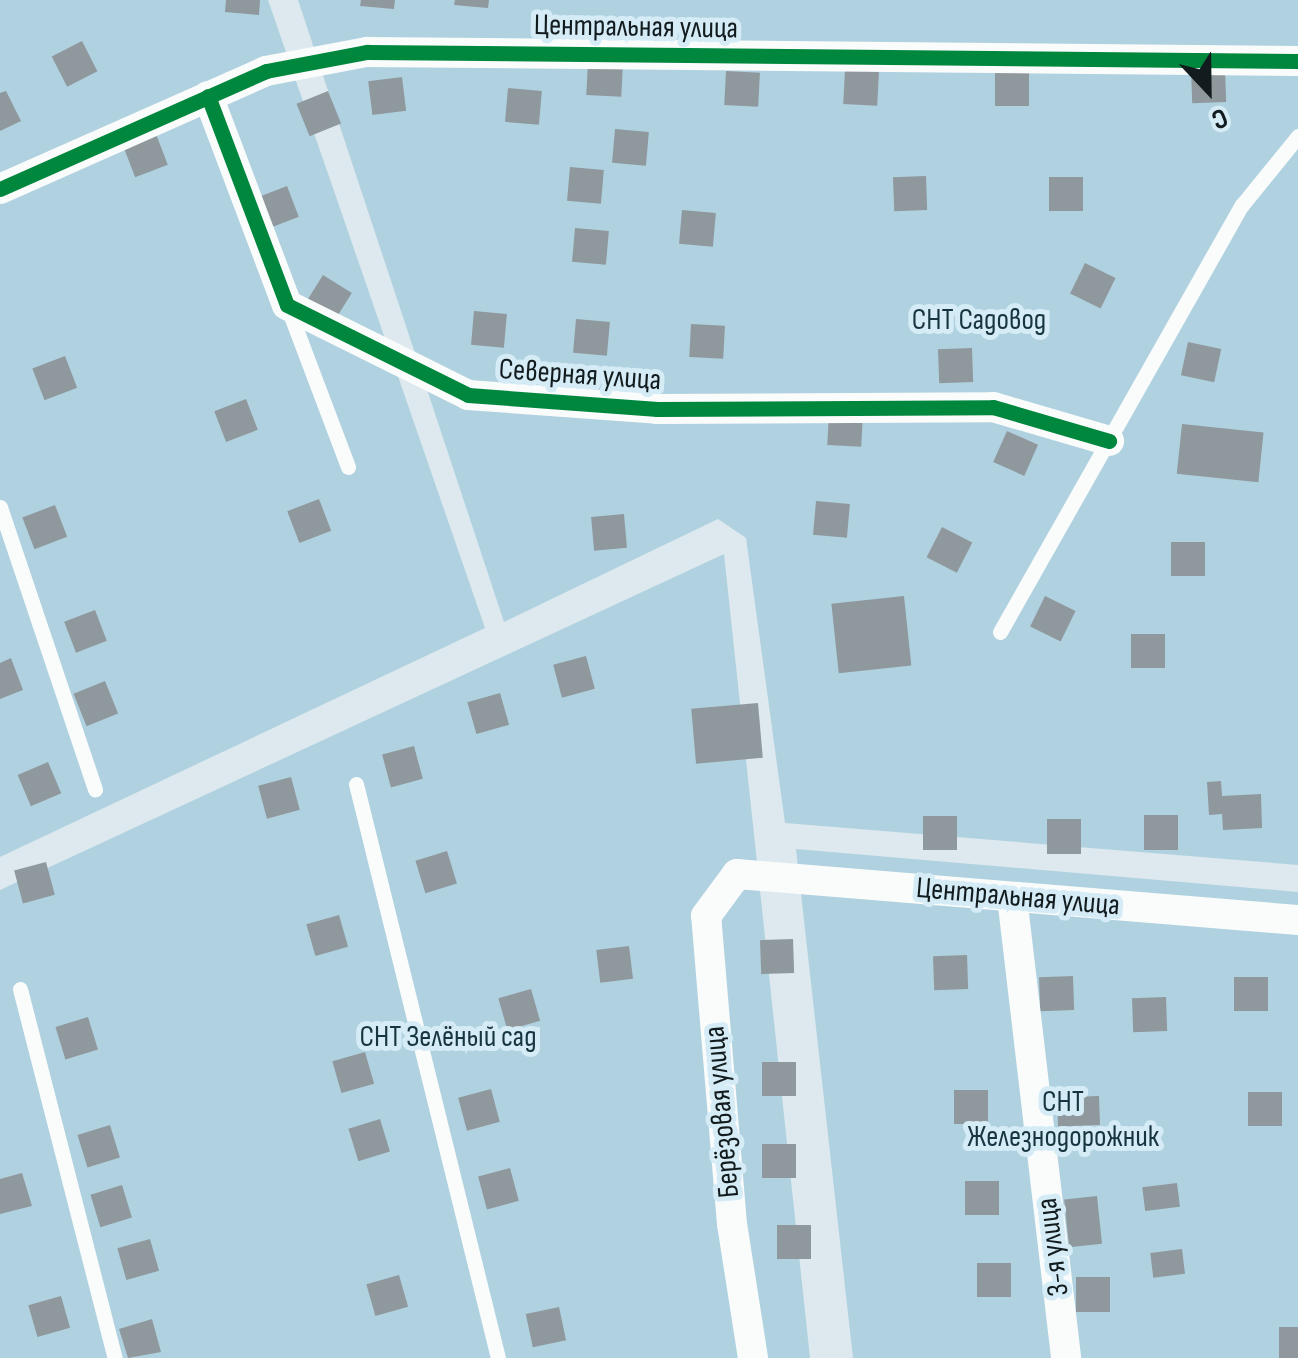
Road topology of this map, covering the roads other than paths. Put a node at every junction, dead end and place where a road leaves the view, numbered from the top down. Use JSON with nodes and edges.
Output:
{"nodes":[{"id":1,"x":1298,"y":61,"type":"edge"},
{"id":2,"x":208,"y":96,"type":"junction"},
{"id":3,"x":1298,"y":136,"type":"edge"},
{"id":4,"x":0,"y":189,"type":"edge"},
{"id":5,"x":287,"y":304,"type":"junction"},
{"id":6,"x":1108,"y":441,"type":"junction"},
{"id":7,"x":348,"y":468,"type":"dead end"},
{"id":8,"x":0,"y":507,"type":"edge"},
{"id":9,"x":1000,"y":632,"type":"dead end"},
{"id":10,"x":356,"y":784,"type":"dead end"},
{"id":11,"x":95,"y":789,"type":"dead end"},
{"id":12,"x":737,"y":874,"type":"joint"},
{"id":13,"x":1012,"y":897,"type":"junction"},
{"id":14,"x":1298,"y":920,"type":"edge"},
{"id":15,"x":20,"y":990,"type":"dead end"},
{"id":16,"x":115,"y":1358,"type":"edge"},
{"id":17,"x":498,"y":1358,"type":"edge"},
{"id":18,"x":753,"y":1358,"type":"edge"},
{"id":19,"x":1066,"y":1358,"type":"edge"}],
"edges":[{"from":1,"to":2,"type":"street","name":"Центральная улица"},
{"from":2,"to":4,"type":"street","name":"Центральная улица"},
{"from":2,"to":5,"type":"street"},
{"from":3,"to":6,"type":"lane"},
{"from":5,"to":6,"type":"street","name":"Северная улица"},
{"from":5,"to":7,"type":"lane"},
{"from":6,"to":9,"type":"lane"},
{"from":8,"to":11,"type":"lane"},
{"from":10,"to":17,"type":"lane"},
{"from":12,"to":13,"type":"street","name":"Центральная улица"},
{"from":12,"to":18,"type":"street","name":"Берёзовая улица"},
{"from":13,"to":14,"type":"street","name":"Центральная улица"},
{"from":13,"to":19,"type":"street","name":"3-я улица"},
{"from":15,"to":16,"type":"lane"}]}
